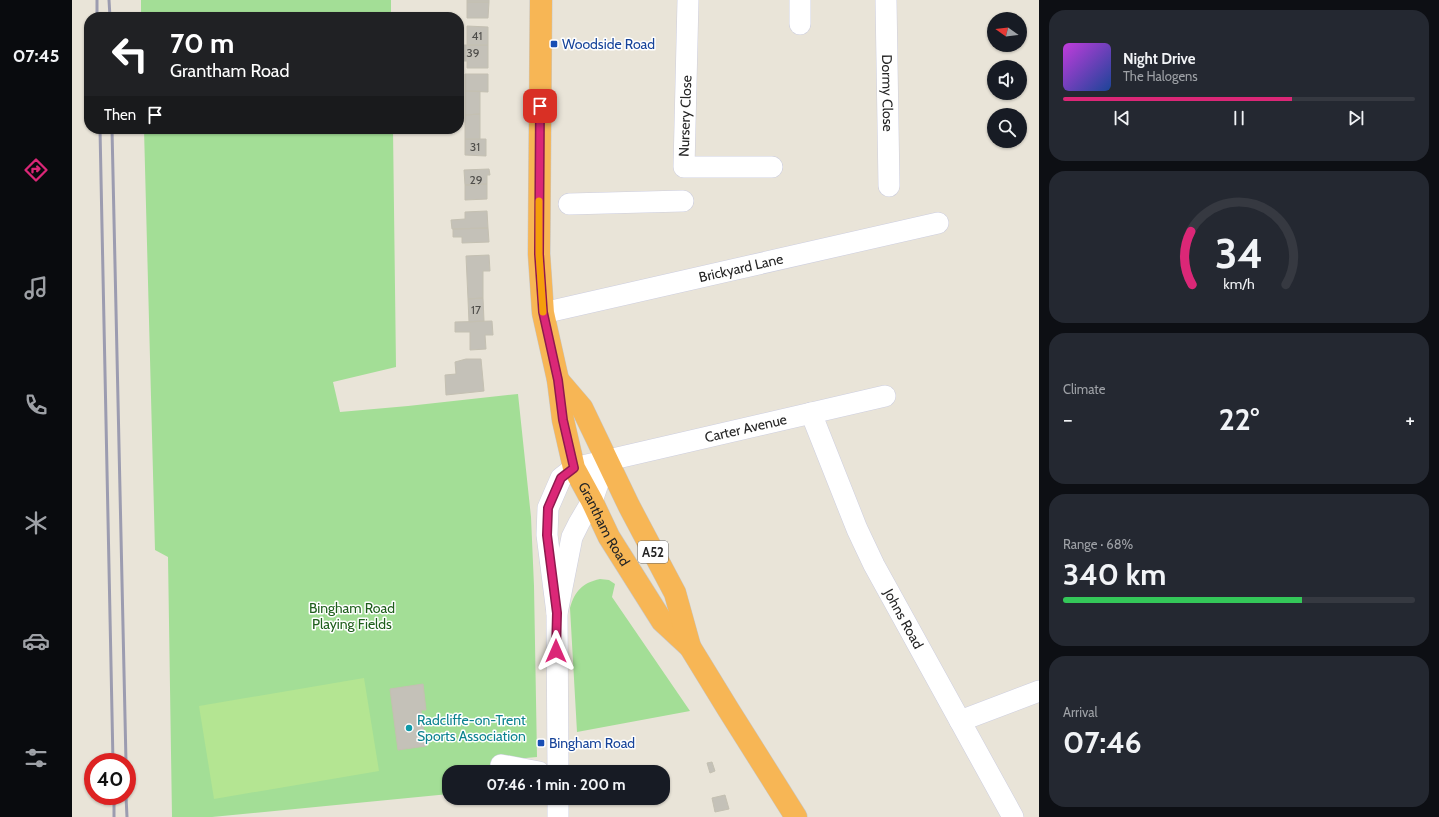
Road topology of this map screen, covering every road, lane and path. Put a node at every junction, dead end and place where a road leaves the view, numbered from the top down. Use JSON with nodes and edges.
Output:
{"nodes":[{"id":1,"x":541,"y":0,"type":"edge"},
{"id":2,"x":688,"y":0,"type":"edge"},
{"id":3,"x":800,"y":0,"type":"edge"},
{"id":4,"x":886,"y":0,"type":"edge"},
{"id":5,"x":800,"y":24,"type":"dead end"},
{"id":6,"x":684,"y":167,"type":"junction"},
{"id":7,"x":772,"y":167,"type":"dead end"},
{"id":8,"x":889,"y":186,"type":"dead end"},
{"id":9,"x":568,"y":204,"type":"dead end"},
{"id":10,"x":938,"y":223,"type":"dead end"},
{"id":11,"x":543,"y":312,"type":"junction"},
{"id":12,"x":558,"y":380,"type":"junction"},
{"id":13,"x":885,"y":396,"type":"dead end"},
{"id":14,"x":811,"y":413,"type":"junction"},
{"id":15,"x":606,"y":460,"type":"junction"},
{"id":16,"x":574,"y":468,"type":"junction"},
{"id":17,"x":592,"y":501,"type":"junction"},
{"id":18,"x":557,"y":613,"type":"junction"},
{"id":19,"x":690,"y":647,"type":"junction"},
{"id":20,"x":1039,"y":691,"type":"edge"},
{"id":21,"x":960,"y":721,"type":"junction"},
{"id":22,"x":558,"y":765,"type":"edge"},
{"id":23,"x":558,"y":805,"type":"edge"},
{"id":24,"x":558,"y":817,"type":"edge"},
{"id":25,"x":796,"y":817,"type":"edge"},
{"id":26,"x":1013,"y":817,"type":"edge"}],
"edges":[{"from":1,"to":11,"type":"highway","name":"Grantham Road","number":"A52"},
{"from":2,"to":6,"type":"street","name":"Nursery Close"},
{"from":3,"to":5,"type":"street"},
{"from":4,"to":8,"type":"street","name":"Dormy Close"},
{"from":6,"to":7,"type":"street","name":"Nursery Close"},
{"from":6,"to":9,"type":"street"},
{"from":10,"to":11,"type":"street","name":"Brickyard Lane"},
{"from":11,"to":12,"type":"highway","name":"Grantham Road","number":"A52"},
{"from":12,"to":15,"type":"highway","name":"Grantham Road","number":"A52"},
{"from":12,"to":16,"type":"highway","name":"Grantham Road","number":"A52"},
{"from":13,"to":14,"type":"street","name":"Carter Avenue"},
{"from":14,"to":15,"type":"street","name":"Carter Avenue"},
{"from":14,"to":21,"type":"street","name":"Johns Road"},
{"from":15,"to":16,"type":"street","name":"Carter Avenue"},
{"from":15,"to":17,"type":"street"},
{"from":15,"to":19,"type":"highway","name":"Grantham Road","number":"A52"},
{"from":16,"to":17,"type":"highway","name":"Grantham Road","number":"A52"},
{"from":16,"to":18,"type":"street"},
{"from":17,"to":18,"type":"street"},
{"from":17,"to":19,"type":"highway","name":"Grantham Road","number":"A52"},
{"from":18,"to":22,"type":"street"},
{"from":19,"to":25,"type":"highway","name":"Grantham Road","number":"A52"},
{"from":20,"to":21,"type":"street"},
{"from":21,"to":26,"type":"street","name":"Johns Road"},
{"from":23,"to":24,"type":"street"}]}
